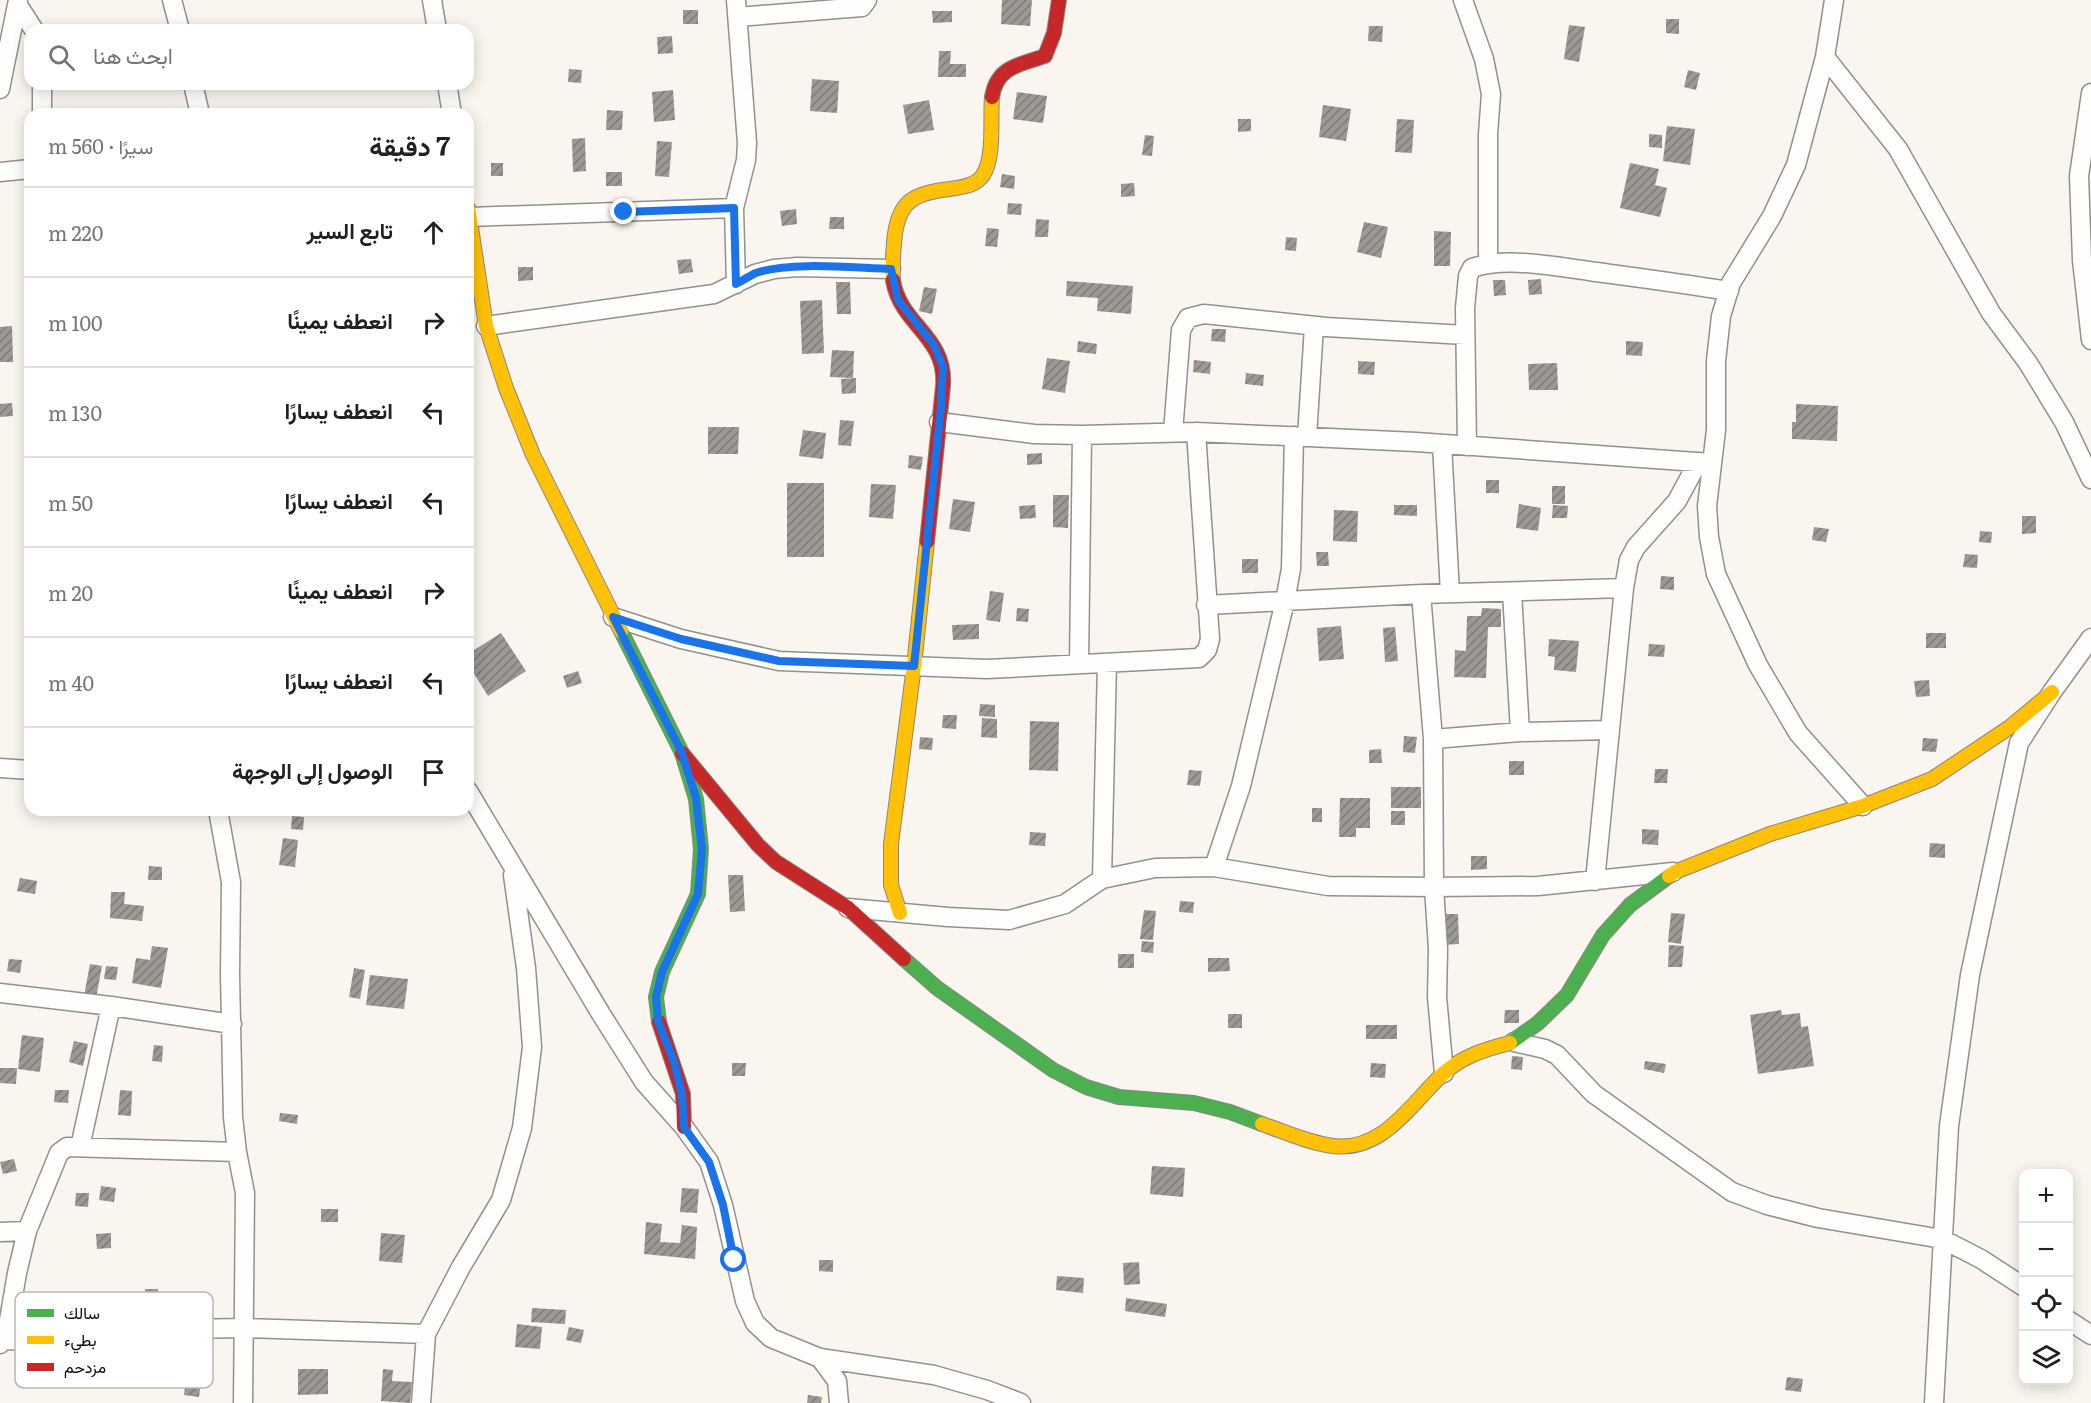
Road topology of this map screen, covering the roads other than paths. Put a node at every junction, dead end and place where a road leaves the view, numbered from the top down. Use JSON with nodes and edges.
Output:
{"nodes":[{"id":1,"x":172,"y":0,"type":"edge"},
{"id":2,"x":432,"y":0,"type":"edge"},
{"id":3,"x":867,"y":0,"type":"edge"},
{"id":4,"x":1059,"y":0,"type":"edge"},
{"id":5,"x":1462,"y":0,"type":"edge"},
{"id":6,"x":1834,"y":0,"type":"edge"},
{"id":7,"x":18,"y":3,"type":"edge"},
{"id":8,"x":737,"y":9,"type":"edge"},
{"id":9,"x":30,"y":24,"type":"edge"},
{"id":10,"x":178,"y":24,"type":"edge"},
{"id":11,"x":436,"y":24,"type":"edge"},
{"id":12,"x":1825,"y":57,"type":"junction"},
{"id":13,"x":0,"y":89,"type":"edge"},
{"id":14,"x":42,"y":90,"type":"edge"},
{"id":15,"x":194,"y":90,"type":"edge"},
{"id":16,"x":448,"y":90,"type":"edge"},
{"id":17,"x":2091,"y":93,"type":"edge"},
{"id":18,"x":42,"y":108,"type":"edge"},
{"id":19,"x":199,"y":108,"type":"edge"},
{"id":20,"x":451,"y":108,"type":"edge"},
{"id":21,"x":24,"y":170,"type":"edge"},
{"id":22,"x":0,"y":172,"type":"edge"},
{"id":23,"x":734,"y":208,"type":"junction"},
{"id":24,"x":474,"y":213,"type":"edge"},
{"id":25,"x":474,"y":246,"type":"edge"},
{"id":26,"x":1488,"y":263,"type":"junction"},
{"id":27,"x":891,"y":269,"type":"junction"},
{"id":28,"x":736,"y":284,"type":"junction"},
{"id":29,"x":1729,"y":291,"type":"junction"},
{"id":30,"x":486,"y":326,"type":"junction"},
{"id":31,"x":1314,"y":326,"type":"junction"},
{"id":32,"x":1465,"y":335,"type":"junction"},
{"id":33,"x":2091,"y":340,"type":"edge"},
{"id":34,"x":939,"y":422,"type":"junction"},
{"id":35,"x":1173,"y":432,"type":"junction"},
{"id":36,"x":1196,"y":432,"type":"junction"},
{"id":37,"x":1082,"y":435,"type":"junction"},
{"id":38,"x":1301,"y":437,"type":"junction"},
{"id":39,"x":1443,"y":444,"type":"junction"},
{"id":40,"x":1467,"y":446,"type":"junction"},
{"id":41,"x":1704,"y":463,"type":"junction"},
{"id":42,"x":2091,"y":479,"type":"edge"},
{"id":43,"x":1624,"y":588,"type":"junction"},
{"id":44,"x":1512,"y":592,"type":"junction"},
{"id":45,"x":1449,"y":593,"type":"junction"},
{"id":46,"x":1422,"y":594,"type":"junction"},
{"id":47,"x":1286,"y":601,"type":"junction"},
{"id":48,"x":1206,"y":605,"type":"junction"},
{"id":49,"x":613,"y":617,"type":"junction"},
{"id":50,"x":2091,"y":638,"type":"edge"},
{"id":51,"x":1107,"y":663,"type":"junction"},
{"id":52,"x":1079,"y":664,"type":"junction"},
{"id":53,"x":914,"y":666,"type":"junction"},
{"id":54,"x":2052,"y":692,"type":"junction"},
{"id":55,"x":1610,"y":730,"type":"junction"},
{"id":56,"x":1520,"y":732,"type":"junction"},
{"id":57,"x":1433,"y":739,"type":"junction"},
{"id":58,"x":682,"y":753,"type":"junction"},
{"id":59,"x":0,"y":768,"type":"edge"},
{"id":60,"x":24,"y":770,"type":"edge"},
{"id":61,"x":474,"y":804,"type":"edge"},
{"id":62,"x":1863,"y":806,"type":"junction"},
{"id":63,"x":219,"y":816,"type":"edge"},
{"id":64,"x":512,"y":867,"type":"junction"},
{"id":65,"x":1214,"y":867,"type":"junction"},
{"id":66,"x":1675,"y":872,"type":"junction"},
{"id":67,"x":1102,"y":879,"type":"junction"},
{"id":68,"x":1595,"y":881,"type":"junction"},
{"id":69,"x":1434,"y":887,"type":"junction"},
{"id":70,"x":848,"y":908,"type":"junction"},
{"id":71,"x":900,"y":913,"type":"junction"},
{"id":72,"x":0,"y":993,"type":"edge"},
{"id":73,"x":111,"y":1006,"type":"junction"},
{"id":74,"x":232,"y":1024,"type":"junction"},
{"id":75,"x":1514,"y":1041,"type":"junction"},
{"id":76,"x":1444,"y":1073,"type":"junction"},
{"id":77,"x":684,"y":1127,"type":"junction"},
{"id":78,"x":80,"y":1147,"type":"junction"},
{"id":79,"x":237,"y":1152,"type":"junction"},
{"id":80,"x":27,"y":1231,"type":"junction"},
{"id":81,"x":0,"y":1232,"type":"edge"},
{"id":82,"x":1942,"y":1239,"type":"junction"},
{"id":83,"x":2019,"y":1284,"type":"edge"},
{"id":84,"x":2073,"y":1323,"type":"edge"},
{"id":85,"x":244,"y":1328,"type":"junction"},
{"id":86,"x":213,"y":1329,"type":"edge"},
{"id":87,"x":426,"y":1334,"type":"junction"},
{"id":88,"x":2091,"y":1335,"type":"edge"},
{"id":89,"x":2,"y":1342,"type":"edge"},
{"id":90,"x":820,"y":1358,"type":"junction"},
{"id":91,"x":243,"y":1403,"type":"edge"},
{"id":92,"x":422,"y":1403,"type":"edge"},
{"id":93,"x":839,"y":1403,"type":"edge"},
{"id":94,"x":1021,"y":1403,"type":"edge"},
{"id":95,"x":1934,"y":1403,"type":"edge"}],
"edges":[{"from":1,"to":10,"type":"street"},
{"from":2,"to":11,"type":"street"},
{"from":3,"to":8,"type":"street"},
{"from":4,"to":27,"type":"street"},
{"from":5,"to":26,"type":"street"},
{"from":6,"to":12,"type":"street"},
{"from":7,"to":9,"type":"street"},
{"from":7,"to":13,"type":"street"},
{"from":8,"to":23,"type":"street"},
{"from":12,"to":29,"type":"street"},
{"from":12,"to":42,"type":"street"},
{"from":14,"to":18,"type":"street"},
{"from":15,"to":19,"type":"street"},
{"from":16,"to":20,"type":"street"},
{"from":17,"to":33,"type":"street"},
{"from":21,"to":22,"type":"street"},
{"from":23,"to":24,"type":"street"},
{"from":23,"to":28,"type":"street"},
{"from":25,"to":30,"type":"street"},
{"from":26,"to":29,"type":"street"},
{"from":26,"to":32,"type":"street"},
{"from":27,"to":28,"type":"street"},
{"from":27,"to":34,"type":"street"},
{"from":28,"to":30,"type":"street"},
{"from":29,"to":41,"type":"street"},
{"from":30,"to":49,"type":"street"},
{"from":31,"to":32,"type":"street"},
{"from":31,"to":35,"type":"street"},
{"from":31,"to":38,"type":"street"},
{"from":32,"to":40,"type":"street"},
{"from":34,"to":37,"type":"street"},
{"from":34,"to":53,"type":"street"},
{"from":35,"to":36,"type":"street"},
{"from":35,"to":37,"type":"street"},
{"from":36,"to":38,"type":"street"},
{"from":36,"to":48,"type":"street"},
{"from":37,"to":52,"type":"street"},
{"from":38,"to":39,"type":"street"},
{"from":38,"to":47,"type":"street"},
{"from":39,"to":40,"type":"street"},
{"from":39,"to":45,"type":"street"},
{"from":40,"to":41,"type":"street"},
{"from":41,"to":43,"type":"street"},
{"from":41,"to":62,"type":"street"},
{"from":43,"to":44,"type":"street"},
{"from":43,"to":55,"type":"street"},
{"from":44,"to":45,"type":"street"},
{"from":44,"to":56,"type":"street"},
{"from":45,"to":46,"type":"street"},
{"from":46,"to":47,"type":"street"},
{"from":46,"to":57,"type":"street"},
{"from":47,"to":48,"type":"street"},
{"from":47,"to":65,"type":"street"},
{"from":48,"to":51,"type":"street"},
{"from":49,"to":53,"type":"street"},
{"from":49,"to":58,"type":"street"},
{"from":50,"to":54,"type":"street"},
{"from":51,"to":52,"type":"street"},
{"from":51,"to":67,"type":"street"},
{"from":52,"to":53,"type":"street"},
{"from":53,"to":71,"type":"street"},
{"from":54,"to":62,"type":"street"},
{"from":54,"to":82,"type":"street"},
{"from":55,"to":56,"type":"street"},
{"from":55,"to":68,"type":"street"},
{"from":56,"to":57,"type":"street"},
{"from":57,"to":69,"type":"street"},
{"from":58,"to":70,"type":"street"},
{"from":58,"to":77,"type":"street"},
{"from":59,"to":60,"type":"street"},
{"from":61,"to":64,"type":"street"},
{"from":62,"to":66,"type":"street"},
{"from":63,"to":74,"type":"street"},
{"from":64,"to":77,"type":"street"},
{"from":64,"to":87,"type":"street"},
{"from":65,"to":67,"type":"street"},
{"from":65,"to":69,"type":"street"},
{"from":66,"to":68,"type":"street"},
{"from":66,"to":75,"type":"street"},
{"from":67,"to":71,"type":"street"},
{"from":68,"to":69,"type":"street"},
{"from":69,"to":76,"type":"street"},
{"from":70,"to":71,"type":"street"},
{"from":70,"to":76,"type":"street"},
{"from":72,"to":73,"type":"street"},
{"from":73,"to":74,"type":"street"},
{"from":73,"to":78,"type":"street"},
{"from":74,"to":79,"type":"street"},
{"from":75,"to":76,"type":"street"},
{"from":75,"to":82,"type":"street"},
{"from":77,"to":90,"type":"street"},
{"from":78,"to":79,"type":"street"},
{"from":78,"to":80,"type":"street"},
{"from":79,"to":85,"type":"street"},
{"from":80,"to":81,"type":"street"},
{"from":80,"to":89,"type":"street"},
{"from":82,"to":83,"type":"street"},
{"from":82,"to":95,"type":"street"},
{"from":84,"to":88,"type":"street"},
{"from":85,"to":86,"type":"street"},
{"from":85,"to":87,"type":"street"},
{"from":85,"to":91,"type":"street"},
{"from":87,"to":92,"type":"street"},
{"from":90,"to":93,"type":"street"},
{"from":90,"to":94,"type":"street"}]}
